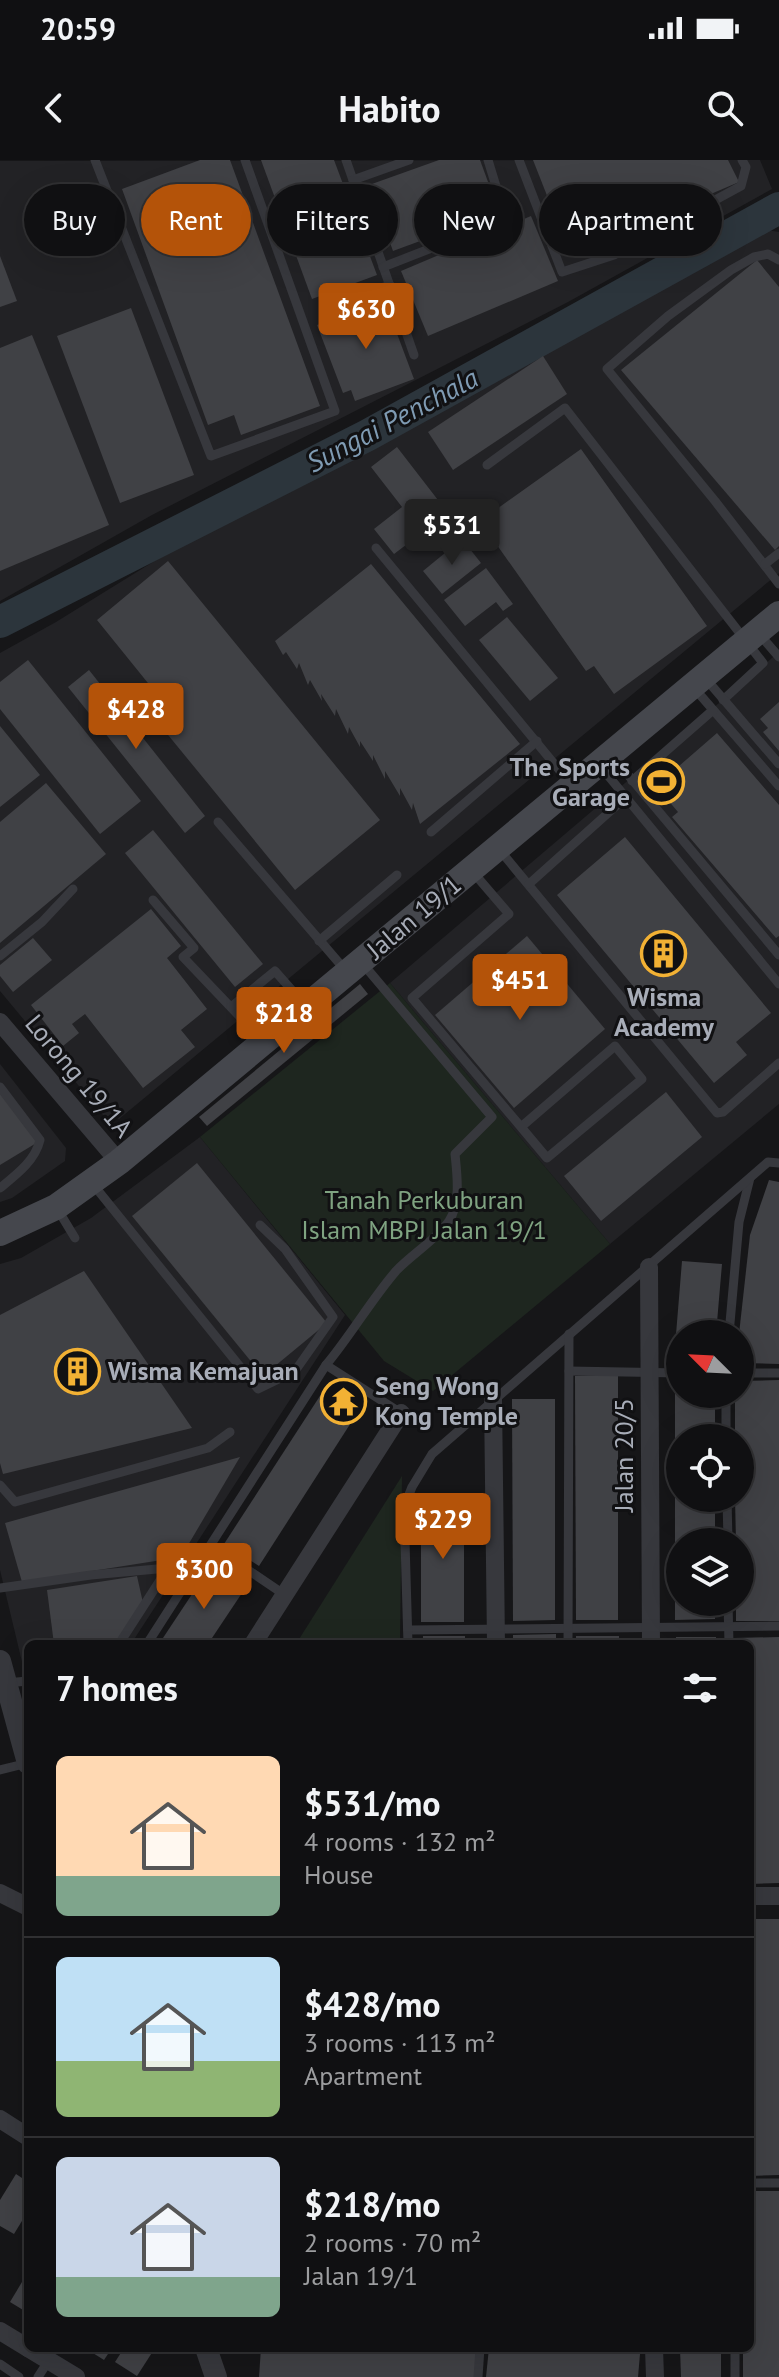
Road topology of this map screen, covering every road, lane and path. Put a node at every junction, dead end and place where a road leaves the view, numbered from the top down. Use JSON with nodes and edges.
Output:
{"nodes":[{"id":1,"x":95,"y":160,"type":"edge"},
{"id":2,"x":245,"y":160,"type":"edge"},
{"id":3,"x":346,"y":160,"type":"edge"},
{"id":4,"x":409,"y":160,"type":"edge"},
{"id":5,"x":488,"y":160,"type":"edge"},
{"id":6,"x":519,"y":160,"type":"edge"},
{"id":7,"x":742,"y":160,"type":"edge"},
{"id":8,"x":353,"y":180,"type":"junction"},
{"id":9,"x":779,"y":260,"type":"edge"},
{"id":10,"x":383,"y":267,"type":"junction"},
{"id":11,"x":390,"y":285,"type":"junction"},
{"id":12,"x":332,"y":305,"type":"dead end"},
{"id":13,"x":414,"y":355,"type":"dead end"},
{"id":14,"x":487,"y":465,"type":"dead end"},
{"id":15,"x":376,"y":548,"type":"dead end"},
{"id":16,"x":779,"y":553,"type":"edge"},
{"id":17,"x":765,"y":564,"type":"junction"},
{"id":18,"x":779,"y":584,"type":"edge"},
{"id":19,"x":779,"y":614,"type":"edge"},
{"id":20,"x":752,"y":637,"type":"junction"},
{"id":21,"x":779,"y":657,"type":"edge"},
{"id":22,"x":698,"y":681,"type":"junction"},
{"id":23,"x":723,"y":700,"type":"junction"},
{"id":24,"x":713,"y":710,"type":"junction"},
{"id":25,"x":537,"y":741,"type":"junction"},
{"id":26,"x":605,"y":759,"type":"junction"},
{"id":27,"x":779,"y":764,"type":"edge"},
{"id":28,"x":632,"y":781,"type":"junction"},
{"id":29,"x":573,"y":785,"type":"junction"},
{"id":30,"x":779,"y":786,"type":"edge"},
{"id":31,"x":626,"y":797,"type":"junction"},
{"id":32,"x":218,"y":822,"type":"dead end"},
{"id":33,"x":431,"y":832,"type":"dead end"},
{"id":34,"x":498,"y":847,"type":"junction"},
{"id":35,"x":472,"y":870,"type":"junction"},
{"id":36,"x":397,"y":875,"type":"dead end"},
{"id":37,"x":529,"y":884,"type":"junction"},
{"id":38,"x":73,"y":889,"type":"dead end"},
{"id":39,"x":153,"y":900,"type":"dead end"},
{"id":40,"x":319,"y":941,"type":"junction"},
{"id":41,"x":779,"y":955,"type":"edge"},
{"id":42,"x":0,"y":956,"type":"edge"},
{"id":43,"x":354,"y":967,"type":"junction"},
{"id":44,"x":779,"y":984,"type":"edge"},
{"id":45,"x":231,"y":1007,"type":"junction"},
{"id":46,"x":306,"y":1007,"type":"junction"},
{"id":47,"x":0,"y":1022,"type":"edge"},
{"id":48,"x":264,"y":1042,"type":"junction"},
{"id":49,"x":779,"y":1063,"type":"edge"},
{"id":50,"x":0,"y":1087,"type":"edge"},
{"id":51,"x":521,"y":1127,"type":"junction"},
{"id":52,"x":119,"y":1162,"type":"junction"},
{"id":53,"x":779,"y":1163,"type":"edge"},
{"id":54,"x":750,"y":1178,"type":"junction"},
{"id":55,"x":92,"y":1183,"type":"junction"},
{"id":56,"x":0,"y":1188,"type":"edge"},
{"id":57,"x":56,"y":1207,"type":"junction"},
{"id":58,"x":260,"y":1225,"type":"dead end"},
{"id":59,"x":0,"y":1233,"type":"edge"},
{"id":60,"x":75,"y":1238,"type":"dead end"},
{"id":61,"x":649,"y":1267,"type":"junction"},
{"id":62,"x":730,"y":1320,"type":"edge"},
{"id":63,"x":569,"y":1334,"type":"junction"},
{"id":64,"x":326,"y":1365,"type":"junction"},
{"id":65,"x":569,"y":1371,"type":"junction"},
{"id":66,"x":666,"y":1373,"type":"edge"},
{"id":67,"x":754,"y":1373,"type":"edge"},
{"id":68,"x":779,"y":1373,"type":"edge"},
{"id":69,"x":650,"y":1374,"type":"junction"},
{"id":70,"x":493,"y":1399,"type":"junction"},
{"id":71,"x":401,"y":1413,"type":"joint"},
{"id":72,"x":230,"y":1432,"type":"dead end"},
{"id":73,"x":0,"y":1485,"type":"edge"},
{"id":74,"x":211,"y":1545,"type":"junction"},
{"id":75,"x":0,"y":1588,"type":"edge"},
{"id":76,"x":285,"y":1595,"type":"junction"},
{"id":77,"x":729,"y":1616,"type":"edge"},
{"id":78,"x":779,"y":1626,"type":"edge"},
{"id":79,"x":729,"y":1627,"type":"junction"},
{"id":80,"x":568,"y":1629,"type":"junction"},
{"id":81,"x":408,"y":1630,"type":"junction"},
{"id":82,"x":651,"y":1636,"type":"edge"},
{"id":83,"x":496,"y":1637,"type":"edge"},
{"id":84,"x":122,"y":1640,"type":"edge"},
{"id":85,"x":150,"y":1640,"type":"edge"},
{"id":86,"x":256,"y":1640,"type":"edge"},
{"id":87,"x":408,"y":1640,"type":"edge"},
{"id":88,"x":568,"y":1640,"type":"edge"},
{"id":89,"x":729,"y":1640,"type":"edge"},
{"id":90,"x":11,"y":1675,"type":"edge"},
{"id":91,"x":24,"y":1735,"type":"edge"},
{"id":92,"x":24,"y":1764,"type":"edge"},
{"id":93,"x":0,"y":1770,"type":"edge"},
{"id":94,"x":0,"y":1893,"type":"edge"},
{"id":95,"x":754,"y":1896,"type":"edge"},
{"id":96,"x":779,"y":1896,"type":"edge"},
{"id":97,"x":24,"y":1905,"type":"edge"},
{"id":98,"x":0,"y":2119,"type":"edge"},
{"id":99,"x":24,"y":2134,"type":"edge"},
{"id":100,"x":754,"y":2183,"type":"edge"},
{"id":101,"x":779,"y":2183,"type":"edge"},
{"id":102,"x":0,"y":2331,"type":"edge"},
{"id":103,"x":24,"y":2346,"type":"edge"},
{"id":104,"x":35,"y":2352,"type":"edge"},
{"id":105,"x":207,"y":2352,"type":"edge"},
{"id":106,"x":480,"y":2352,"type":"edge"},
{"id":107,"x":654,"y":2352,"type":"edge"},
{"id":108,"x":735,"y":2352,"type":"edge"},
{"id":109,"x":49,"y":2360,"type":"junction"},
{"id":110,"x":0,"y":2364,"type":"edge"},
{"id":111,"x":19,"y":2377,"type":"edge"},
{"id":112,"x":38,"y":2377,"type":"edge"},
{"id":113,"x":76,"y":2377,"type":"edge"},
{"id":114,"x":216,"y":2377,"type":"edge"},
{"id":115,"x":478,"y":2377,"type":"edge"},
{"id":116,"x":655,"y":2377,"type":"edge"},
{"id":117,"x":735,"y":2377,"type":"edge"}],
"edges":[{"from":1,"to":2,"type":"lane"},
{"from":3,"to":8,"type":"lane"},
{"from":4,"to":8,"type":"lane"},
{"from":5,"to":10,"type":"lane"},
{"from":6,"to":7,"type":"lane"},
{"from":8,"to":10,"type":"lane"},
{"from":9,"to":17,"type":"lane"},
{"from":10,"to":11,"type":"lane"},
{"from":11,"to":12,"type":"lane"},
{"from":11,"to":13,"type":"lane"},
{"from":14,"to":20,"type":"lane"},
{"from":15,"to":25,"type":"lane"},
{"from":16,"to":17,"type":"lane"},
{"from":17,"to":18,"type":"lane"},
{"from":19,"to":20,"type":"main road","name":"Jalan 19/1"},
{"from":20,"to":21,"type":"lane"},
{"from":20,"to":22,"type":"main road","name":"Jalan 19/1"},
{"from":20,"to":23,"type":"lane"},
{"from":22,"to":23,"type":"lane"},
{"from":22,"to":24,"type":"lane"},
{"from":22,"to":26,"type":"main road","name":"Jalan 19/1"},
{"from":23,"to":27,"type":"lane"},
{"from":24,"to":28,"type":"lane"},
{"from":24,"to":30,"type":"lane"},
{"from":25,"to":29,"type":"lane"},
{"from":25,"to":33,"type":"lane"},
{"from":26,"to":28,"type":"lane"},
{"from":26,"to":29,"type":"main road","name":"Jalan 19/1"},
{"from":26,"to":31,"type":"lane"},
{"from":28,"to":41,"type":"lane"},
{"from":29,"to":34,"type":"main road","name":"Jalan 19/1"},
{"from":31,"to":37,"type":"lane"},
{"from":31,"to":44,"type":"lane"},
{"from":32,"to":40,"type":"lane"},
{"from":34,"to":35,"type":"main road","name":"Jalan 19/1"},
{"from":34,"to":37,"type":"lane"},
{"from":35,"to":43,"type":"main road","name":"Jalan 19/1"},
{"from":35,"to":51,"type":"lane"},
{"from":36,"to":40,"type":"lane"},
{"from":37,"to":49,"type":"lane"},
{"from":38,"to":42,"type":"lane"},
{"from":39,"to":45,"type":"lane"},
{"from":40,"to":43,"type":"lane"},
{"from":43,"to":46,"type":"main road","name":"Jalan 19/1"},
{"from":43,"to":64,"type":"lane"},
{"from":45,"to":46,"type":"lane"},
{"from":45,"to":48,"type":"lane"},
{"from":46,"to":48,"type":"main road","name":"Jalan 19/1"},
{"from":47,"to":52,"type":"street","name":"Lorong 19/1A"},
{"from":48,"to":52,"type":"main road","name":"Jalan 19/1"},
{"from":50,"to":56,"type":"lane"},
{"from":51,"to":51,"type":"lane"},
{"from":52,"to":55,"type":"main road","name":"Jalan 19/1"},
{"from":53,"to":54,"type":"lane"},
{"from":54,"to":61,"type":"lane"},
{"from":54,"to":62,"type":"lane"},
{"from":55,"to":57,"type":"main road","name":"Jalan 19/1"},
{"from":55,"to":58,"type":"lane"},
{"from":57,"to":59,"type":"main road","name":"Jalan 19/1"},
{"from":57,"to":60,"type":"lane"},
{"from":61,"to":63,"type":"lane"},
{"from":61,"to":69,"type":"street","name":"Jalan 20/5"},
{"from":63,"to":65,"type":"lane"},
{"from":63,"to":70,"type":"lane"},
{"from":64,"to":71,"type":"lane"},
{"from":64,"to":74,"type":"lane"},
{"from":65,"to":69,"type":"lane"},
{"from":65,"to":80,"type":"lane"},
{"from":66,"to":69,"type":"lane"},
{"from":67,"to":68,"type":"lane"},
{"from":69,"to":82,"type":"street","name":"Jalan 20/5"},
{"from":70,"to":81,"type":"lane"},
{"from":70,"to":83,"type":"street"},
{"from":71,"to":76,"type":"street"},
{"from":72,"to":73,"type":"lane"},
{"from":74,"to":76,"type":"lane"},
{"from":74,"to":85,"type":"lane"},
{"from":75,"to":84,"type":"lane"},
{"from":76,"to":86,"type":"street"},
{"from":77,"to":79,"type":"lane"},
{"from":78,"to":79,"type":"lane"},
{"from":79,"to":82,"type":"lane"},
{"from":79,"to":89,"type":"lane"},
{"from":80,"to":82,"type":"lane"},
{"from":80,"to":83,"type":"lane"},
{"from":80,"to":88,"type":"lane"},
{"from":81,"to":83,"type":"lane"},
{"from":81,"to":87,"type":"lane"},
{"from":90,"to":91,"type":"street"},
{"from":92,"to":93,"type":"lane"},
{"from":94,"to":97,"type":"street"},
{"from":95,"to":96,"type":"street"},
{"from":98,"to":99,"type":"street"},
{"from":100,"to":101,"type":"lane"},
{"from":102,"to":103,"type":"street"},
{"from":104,"to":109,"type":"street"},
{"from":105,"to":114,"type":"street"},
{"from":106,"to":115,"type":"lane"},
{"from":107,"to":116,"type":"street"},
{"from":108,"to":117,"type":"lane"},
{"from":109,"to":112,"type":"lane"},
{"from":109,"to":113,"type":"street"},
{"from":110,"to":111,"type":"lane"}]}
